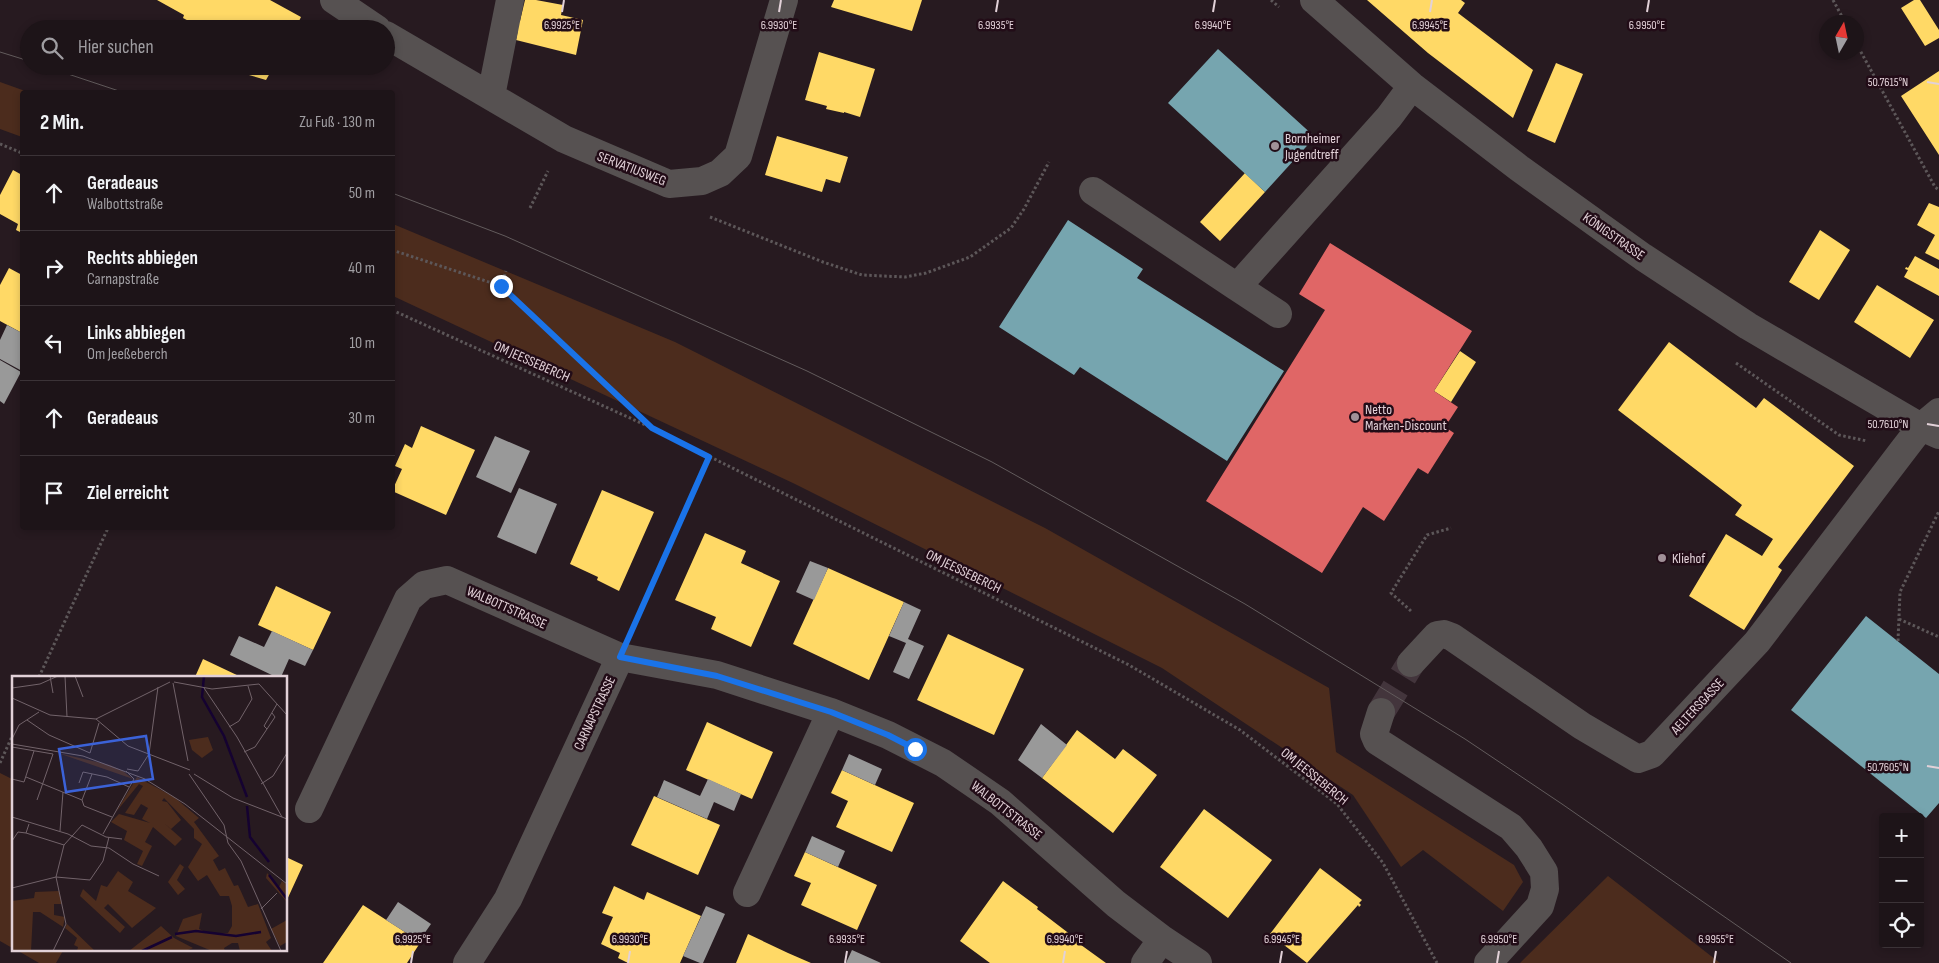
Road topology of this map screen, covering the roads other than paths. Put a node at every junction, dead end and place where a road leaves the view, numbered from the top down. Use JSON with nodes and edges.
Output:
{"nodes":[{"id":1,"x":334,"y":0,"type":"edge"},
{"id":2,"x":510,"y":0,"type":"edge"},
{"id":3,"x":784,"y":0,"type":"edge"},
{"id":4,"x":1314,"y":0,"type":"edge"},
{"id":5,"x":364,"y":20,"type":"edge"},
{"id":6,"x":395,"y":39,"type":"edge"},
{"id":7,"x":1412,"y":86,"type":"junction"},
{"id":8,"x":491,"y":96,"type":"junction"},
{"id":9,"x":1093,"y":191,"type":"dead end"},
{"id":10,"x":1237,"y":287,"type":"junction"},
{"id":11,"x":1278,"y":314,"type":"dead end"},
{"id":12,"x":1933,"y":425,"type":"edge"},
{"id":13,"x":620,"y":657,"type":"junction"},
{"id":14,"x":1411,"y":663,"type":"tunnel mouth"},
{"id":15,"x":831,"y":712,"type":"junction"},
{"id":16,"x":1381,"y":712,"type":"tunnel mouth"},
{"id":17,"x":309,"y":809,"type":"dead end"},
{"id":18,"x":747,"y":893,"type":"dead end"},
{"id":19,"x":1162,"y":939,"type":"junction"},
{"id":20,"x":467,"y":963,"type":"edge"},
{"id":21,"x":1145,"y":963,"type":"edge"},
{"id":22,"x":1198,"y":963,"type":"edge"},
{"id":23,"x":1488,"y":963,"type":"edge"}],
"edges":[{"from":1,"to":5,"type":"street"},
{"from":2,"to":8,"type":"street"},
{"from":3,"to":8,"type":"street","name":"SERVATIUSWEG"},
{"from":4,"to":7,"type":"street","name":"KÖNIGSTRASSE"},
{"from":6,"to":8,"type":"street","name":"SERVATIUSWEG"},
{"from":7,"to":10,"type":"street"},
{"from":7,"to":12,"type":"street","name":"KÖNIGSTRASSE"},
{"from":9,"to":10,"type":"street"},
{"from":10,"to":11,"type":"street"},
{"from":12,"to":14,"type":"street","name":"AELTERSGASSE"},
{"from":13,"to":15,"type":"street","name":"WALBOTTSTRASSE"},
{"from":13,"to":17,"type":"street","name":"WALBOTTSTRASSE"},
{"from":13,"to":20,"type":"street","name":"CARNAPSTRASSE"},
{"from":15,"to":18,"type":"street"},
{"from":15,"to":19,"type":"street","name":"WALBOTTSTRASSE"},
{"from":16,"to":23,"type":"street"},
{"from":19,"to":21,"type":"street"},
{"from":19,"to":22,"type":"street","name":"WALBOTTSTRASSE"}]}
